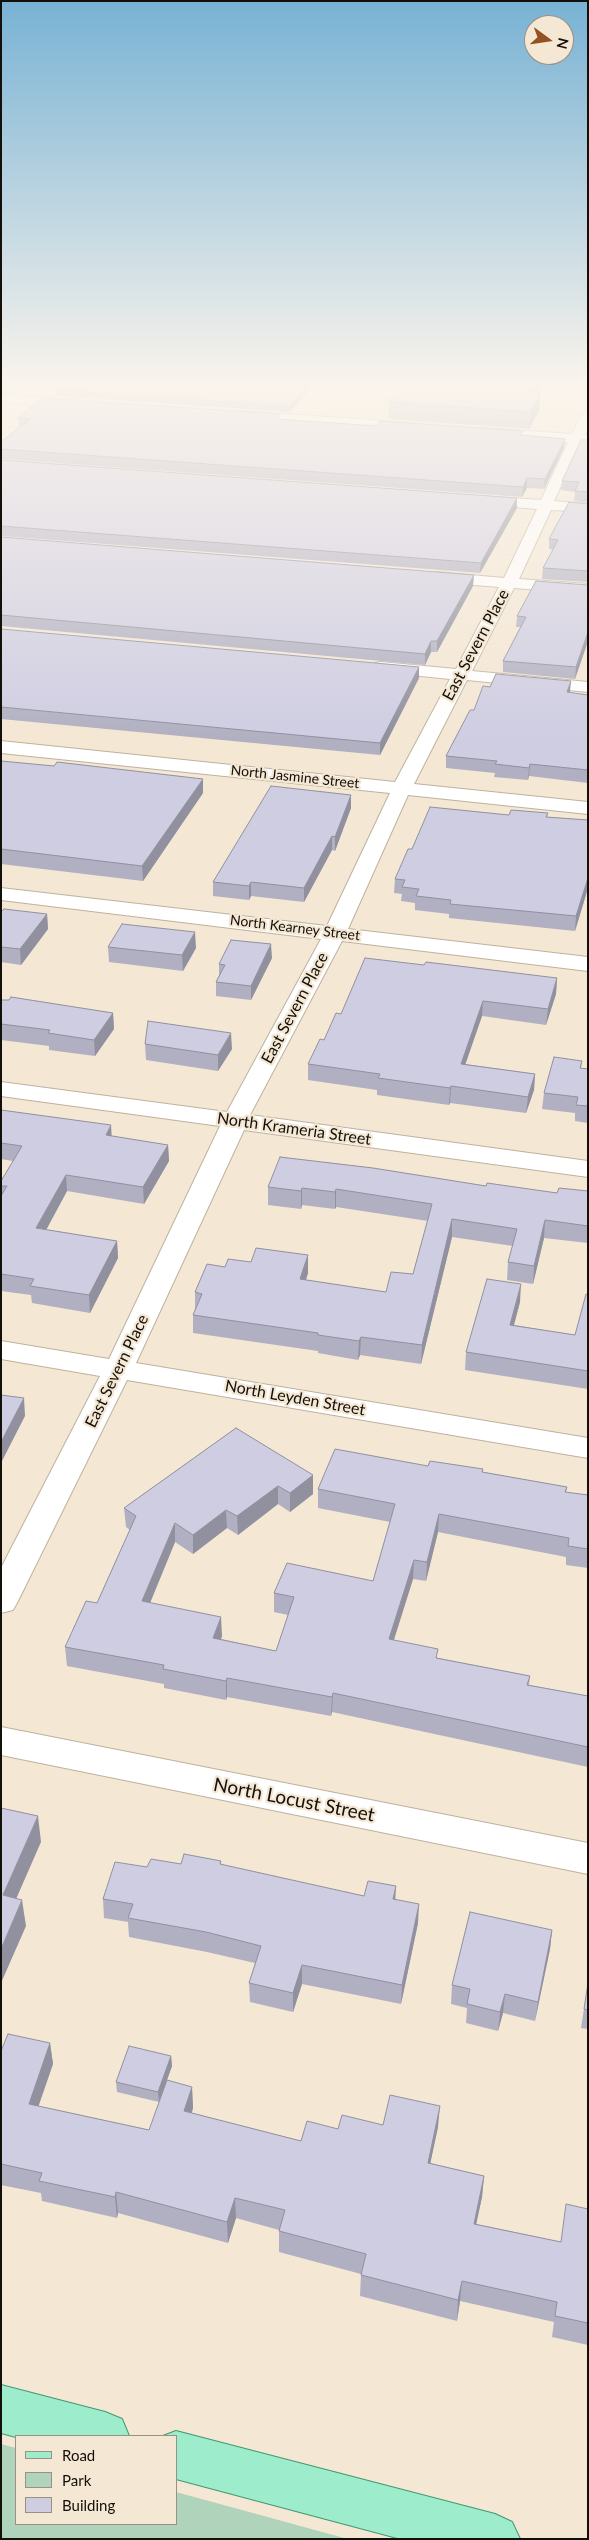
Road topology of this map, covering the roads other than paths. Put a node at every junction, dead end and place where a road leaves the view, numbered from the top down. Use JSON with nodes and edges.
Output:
{"nodes":[{"id":1,"x":512,"y":503,"type":"edge"},
{"id":2,"x":544,"y":505,"type":"junction"},
{"id":3,"x":588,"y":508,"type":"edge"},
{"id":4,"x":420,"y":575,"type":"edge"},
{"id":5,"x":509,"y":582,"type":"junction"},
{"id":6,"x":588,"y":589,"type":"edge"},
{"id":7,"x":362,"y":666,"type":"edge"},
{"id":8,"x":460,"y":674,"type":"junction"},
{"id":9,"x":588,"y":687,"type":"edge"},
{"id":10,"x":1,"y":747,"type":"edge"},
{"id":11,"x":402,"y":788,"type":"junction"},
{"id":12,"x":588,"y":808,"type":"edge"},
{"id":13,"x":1,"y":894,"type":"edge"},
{"id":14,"x":335,"y":933,"type":"junction"},
{"id":15,"x":588,"y":964,"type":"edge"},
{"id":16,"x":1,"y":1089,"type":"edge"},
{"id":17,"x":235,"y":1121,"type":"junction"},
{"id":18,"x":588,"y":1169,"type":"edge"},
{"id":19,"x":1,"y":1350,"type":"edge"},
{"id":20,"x":119,"y":1368,"type":"junction"},
{"id":21,"x":588,"y":1448,"type":"edge"},
{"id":22,"x":1,"y":1601,"type":"edge"},
{"id":23,"x":1,"y":1741,"type":"edge"},
{"id":24,"x":588,"y":1859,"type":"edge"},
{"id":25,"x":1,"y":2409,"type":"edge"},
{"id":26,"x":102,"y":2435,"type":"edge"},
{"id":27,"x":178,"y":2456,"type":"edge"},
{"id":28,"x":495,"y":2539,"type":"edge"}],
"edges":[{"from":1,"to":2,"type":"street"},
{"from":2,"to":3,"type":"street"},
{"from":2,"to":5,"type":"street","name":"East Severn Place"},
{"from":4,"to":5,"type":"street"},
{"from":5,"to":6,"type":"street"},
{"from":5,"to":8,"type":"street","name":"East Severn Place"},
{"from":7,"to":8,"type":"street"},
{"from":8,"to":9,"type":"street"},
{"from":8,"to":11,"type":"street","name":"East Severn Place"},
{"from":10,"to":11,"type":"street","name":"North Jasmine Street"},
{"from":11,"to":12,"type":"street","name":"North Jasmine Street"},
{"from":11,"to":14,"type":"street","name":"East Severn Place"},
{"from":13,"to":14,"type":"street","name":"North Kearney Street"},
{"from":14,"to":15,"type":"street","name":"North Kearney Street"},
{"from":14,"to":17,"type":"street","name":"East Severn Place"},
{"from":16,"to":17,"type":"street","name":"North Krameria Street"},
{"from":17,"to":18,"type":"street","name":"North Krameria Street"},
{"from":17,"to":20,"type":"street","name":"East Severn Place"},
{"from":19,"to":20,"type":"street","name":"North Leyden Street"},
{"from":20,"to":21,"type":"street","name":"North Leyden Street"},
{"from":20,"to":22,"type":"street","name":"East Severn Place"},
{"from":23,"to":24,"type":"street","name":"North Locust Street"},
{"from":25,"to":26,"type":"main road"},
{"from":27,"to":28,"type":"main road"}]}
